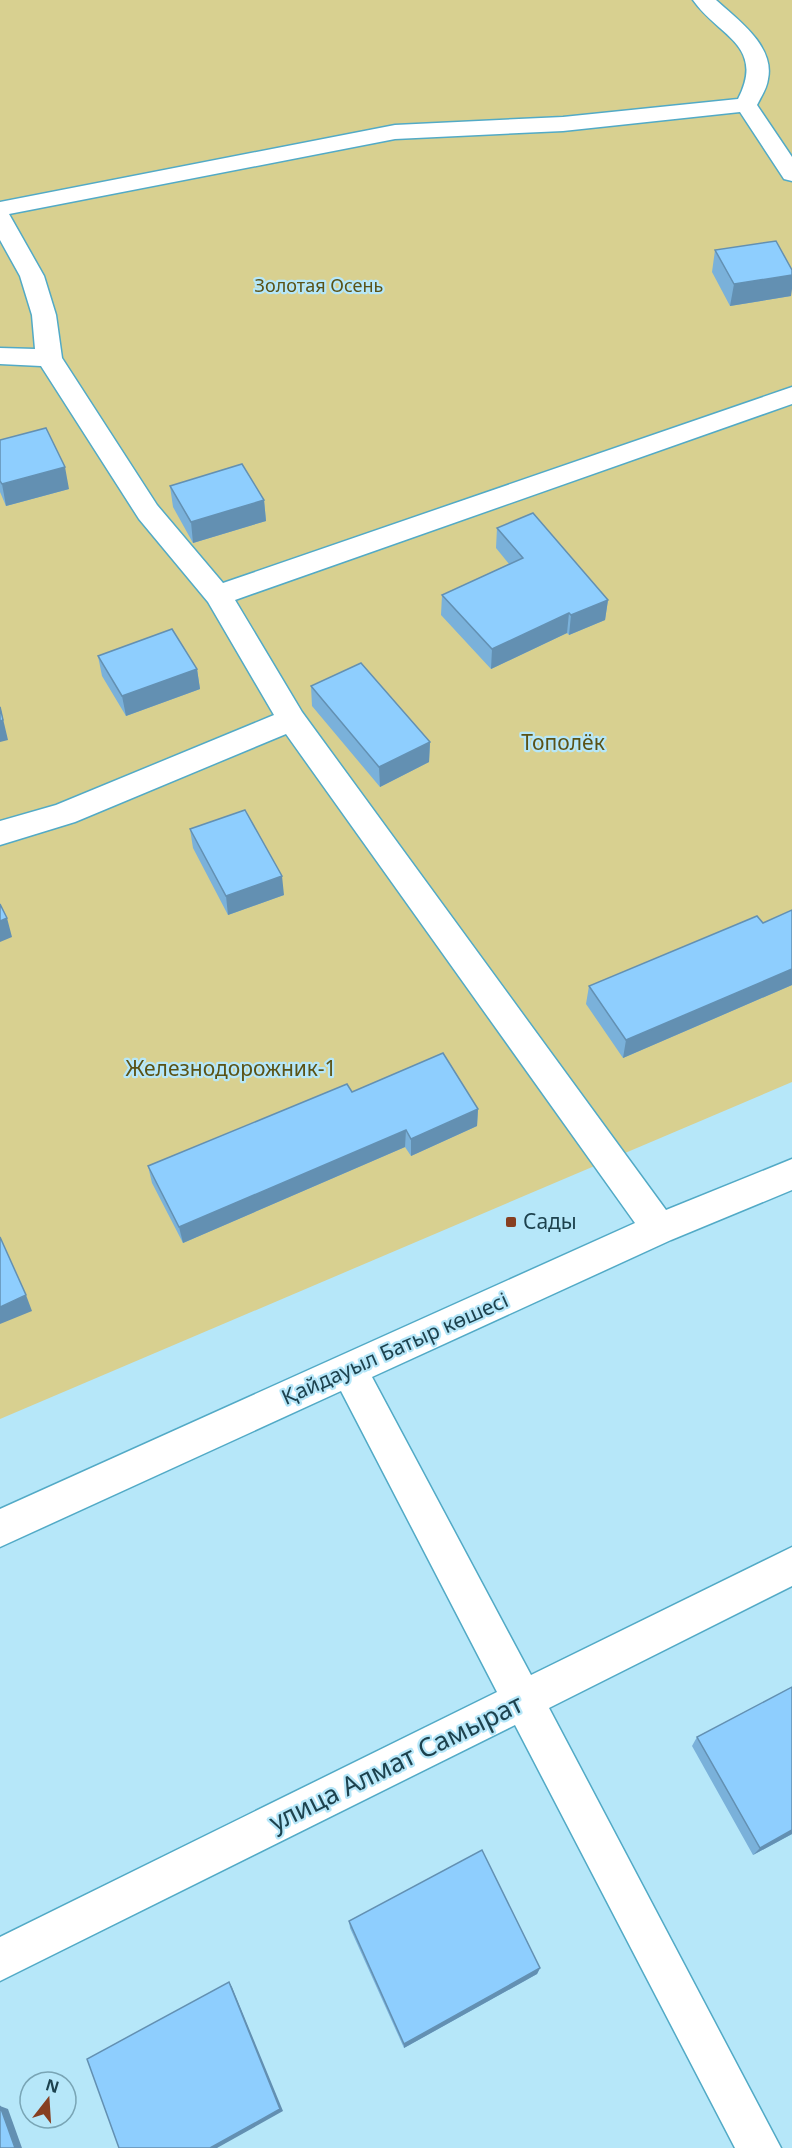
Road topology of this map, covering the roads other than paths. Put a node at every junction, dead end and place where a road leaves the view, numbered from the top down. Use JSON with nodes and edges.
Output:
{"nodes":[{"id":1,"x":704,"y":0,"type":"edge"},
{"id":2,"x":746,"y":105,"type":"junction"},
{"id":3,"x":792,"y":174,"type":"edge"},
{"id":4,"x":0,"y":209,"type":"edge"},
{"id":5,"x":0,"y":219,"type":"edge"},
{"id":6,"x":0,"y":356,"type":"edge"},
{"id":7,"x":49,"y":358,"type":"junction"},
{"id":8,"x":792,"y":395,"type":"edge"},
{"id":9,"x":218,"y":595,"type":"junction"},
{"id":10,"x":292,"y":720,"type":"junction"},
{"id":11,"x":0,"y":833,"type":"edge"},
{"id":12,"x":792,"y":1174,"type":"edge"},
{"id":13,"x":659,"y":1229,"type":"junction"},
{"id":14,"x":349,"y":1370,"type":"junction"},
{"id":15,"x":0,"y":1528,"type":"edge"},
{"id":16,"x":792,"y":1566,"type":"edge"},
{"id":17,"x":523,"y":1700,"type":"junction"},
{"id":18,"x":0,"y":1960,"type":"edge"},
{"id":19,"x":759,"y":2148,"type":"edge"}],
"edges":[{"from":1,"to":2,"type":"street"},
{"from":2,"to":3,"type":"street"},
{"from":2,"to":4,"type":"street"},
{"from":5,"to":7,"type":"street"},
{"from":6,"to":7,"type":"street"},
{"from":7,"to":9,"type":"street"},
{"from":8,"to":9,"type":"street"},
{"from":9,"to":10,"type":"street"},
{"from":10,"to":11,"type":"street"},
{"from":10,"to":13,"type":"street"},
{"from":12,"to":13,"type":"street","name":"Қайдауыл Батыр көшесі"},
{"from":13,"to":14,"type":"street","name":"Қайдауыл Батыр көшесі"},
{"from":14,"to":15,"type":"street","name":"Қайдауыл Батыр көшесі"},
{"from":14,"to":17,"type":"street"},
{"from":16,"to":17,"type":"street","name":"улица Алмат Самырат"},
{"from":17,"to":18,"type":"street","name":"улица Алмат Самырат"},
{"from":17,"to":19,"type":"street"}]}
